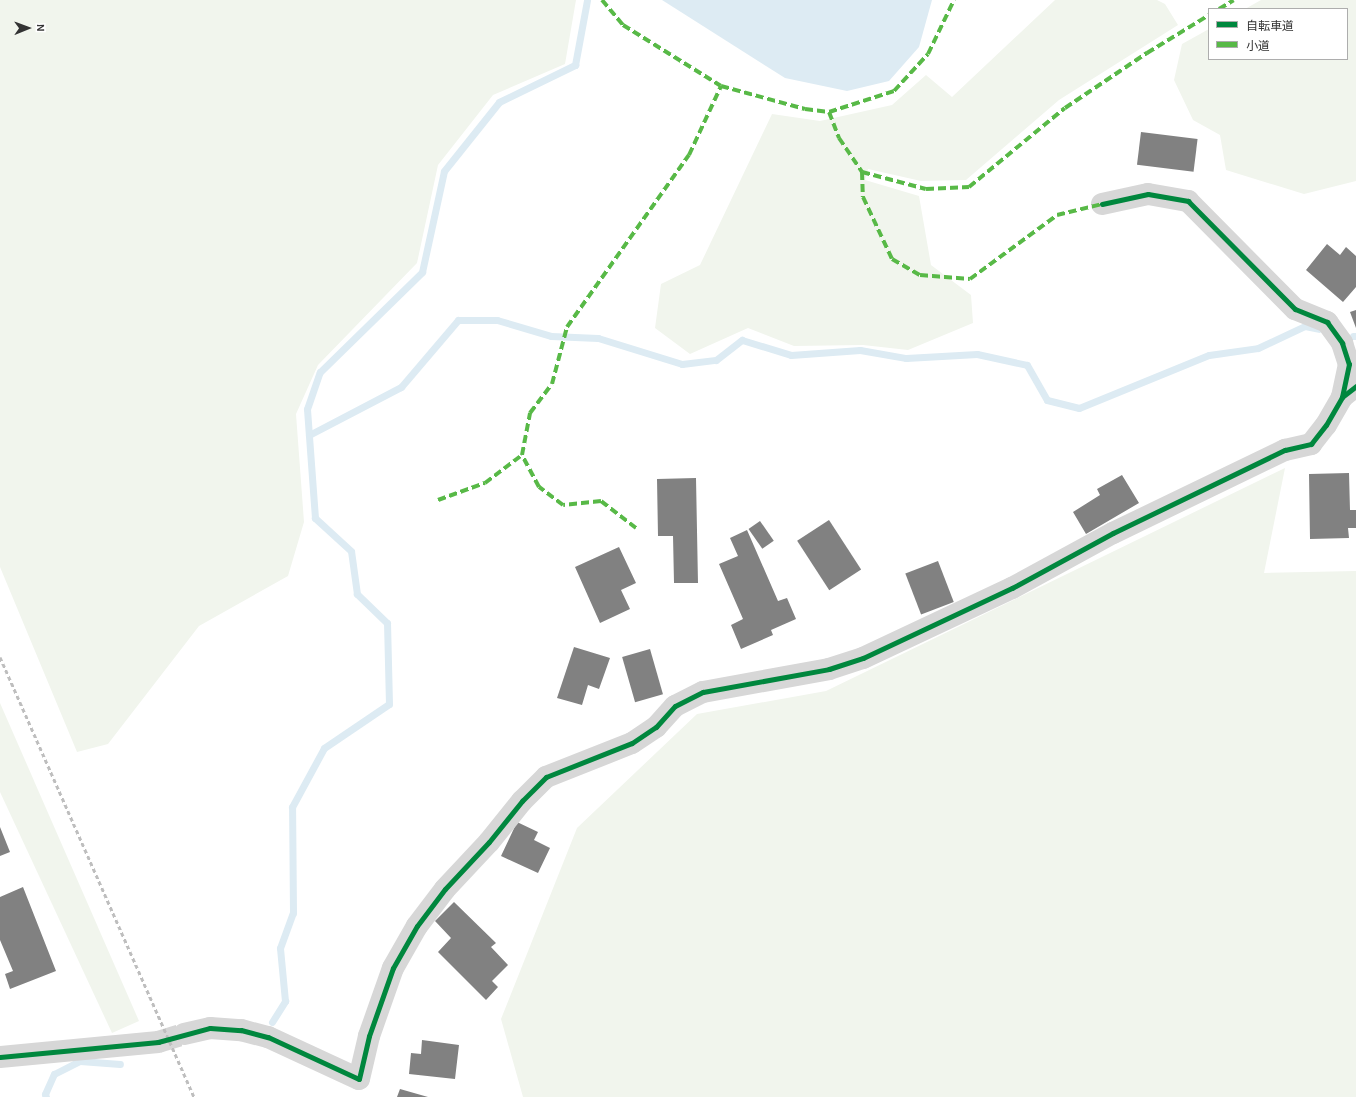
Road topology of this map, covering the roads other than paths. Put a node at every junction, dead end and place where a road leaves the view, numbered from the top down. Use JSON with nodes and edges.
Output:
{"nodes":[{"id":1,"x":1102,"y":204,"type":"dead end"},
{"id":2,"x":1349,"y":391,"type":"edge"},
{"id":3,"x":184,"y":1034,"type":"tunnel mouth"},
{"id":4,"x":158,"y":1042,"type":"tunnel mouth"},
{"id":5,"x":0,"y":1057,"type":"edge"}],
"edges":[{"from":1,"to":2,"type":"street"},
{"from":2,"to":3,"type":"street"},
{"from":4,"to":5,"type":"street"}]}
